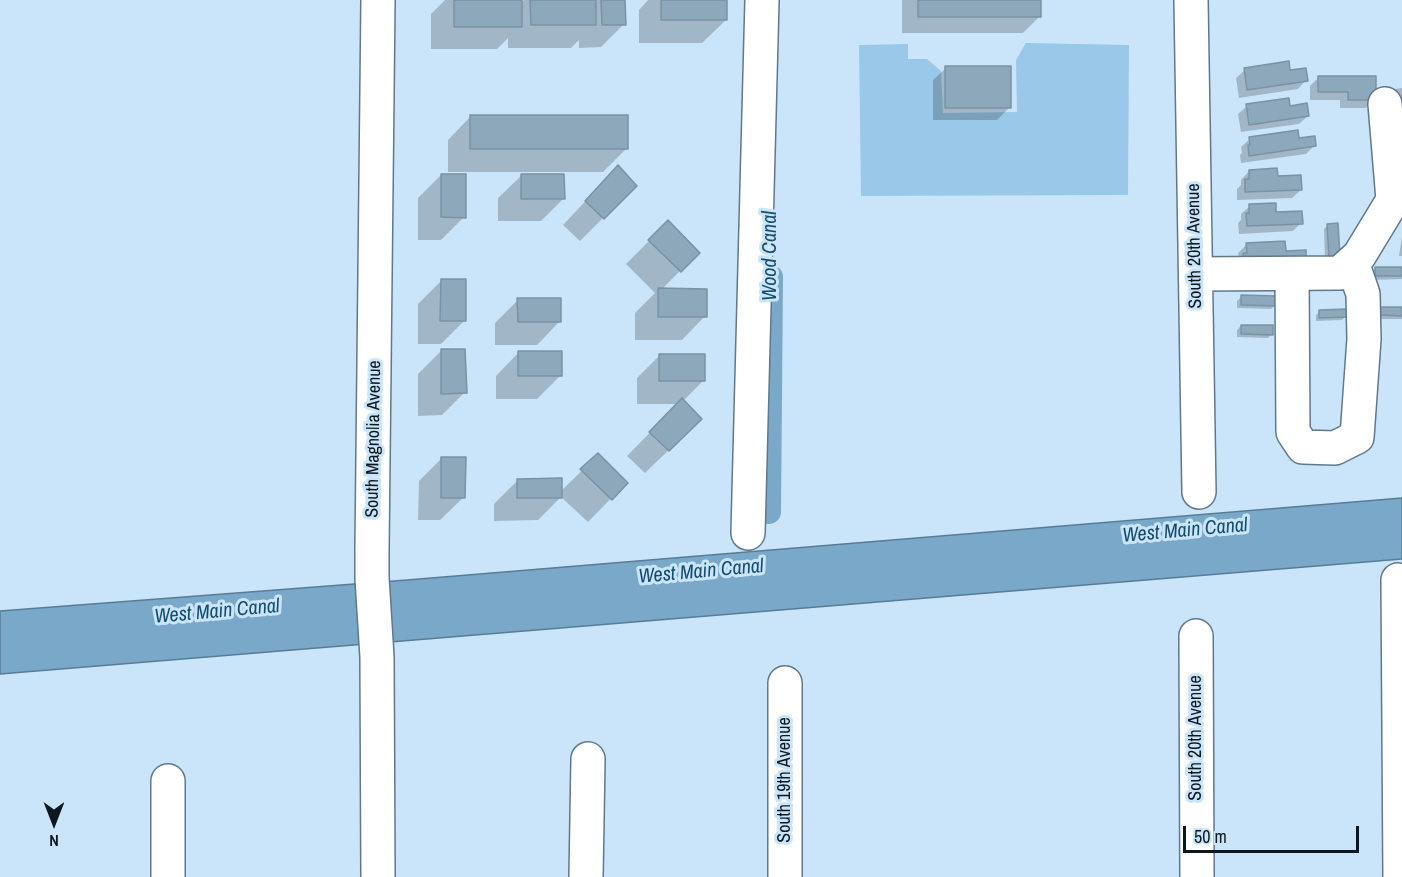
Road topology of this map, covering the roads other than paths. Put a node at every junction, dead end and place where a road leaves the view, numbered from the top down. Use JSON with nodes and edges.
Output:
{"nodes":[{"id":1,"x":378,"y":0,"type":"edge"},
{"id":2,"x":762,"y":0,"type":"edge"},
{"id":3,"x":1191,"y":0,"type":"edge"},
{"id":4,"x":1385,"y":104,"type":"dead end"},
{"id":5,"x":1398,"y":197,"type":"edge"},
{"id":6,"x":1352,"y":262,"type":"junction"},
{"id":7,"x":1196,"y":274,"type":"junction"},
{"id":8,"x":1292,"y":274,"type":"junction"},
{"id":9,"x":1199,"y":492,"type":"dead end"},
{"id":10,"x":748,"y":533,"type":"dead end"},
{"id":11,"x":1398,"y":580,"type":"dead end"},
{"id":12,"x":1196,"y":636,"type":"dead end"},
{"id":13,"x":785,"y":683,"type":"dead end"},
{"id":14,"x":588,"y":759,"type":"dead end"},
{"id":15,"x":168,"y":781,"type":"dead end"},
{"id":16,"x":168,"y":877,"type":"edge"},
{"id":17,"x":378,"y":877,"type":"edge"},
{"id":18,"x":586,"y":877,"type":"edge"},
{"id":19,"x":785,"y":877,"type":"edge"},
{"id":20,"x":1197,"y":877,"type":"edge"},
{"id":21,"x":1400,"y":877,"type":"edge"}],
"edges":[{"from":1,"to":17,"type":"street","name":"South Magnolia Avenue"},
{"from":2,"to":10,"type":"street"},
{"from":3,"to":7,"type":"street","name":"South 20th Avenue"},
{"from":4,"to":5,"type":"street"},
{"from":5,"to":6,"type":"street"},
{"from":6,"to":8,"type":"street"},
{"from":6,"to":8,"type":"street"},
{"from":7,"to":8,"type":"street"},
{"from":7,"to":9,"type":"street","name":"South 20th Avenue"},
{"from":11,"to":21,"type":"street"},
{"from":12,"to":20,"type":"street","name":"South 20th Avenue"},
{"from":13,"to":19,"type":"street","name":"South 19th Avenue"},
{"from":14,"to":18,"type":"street"},
{"from":15,"to":16,"type":"street"}]}
